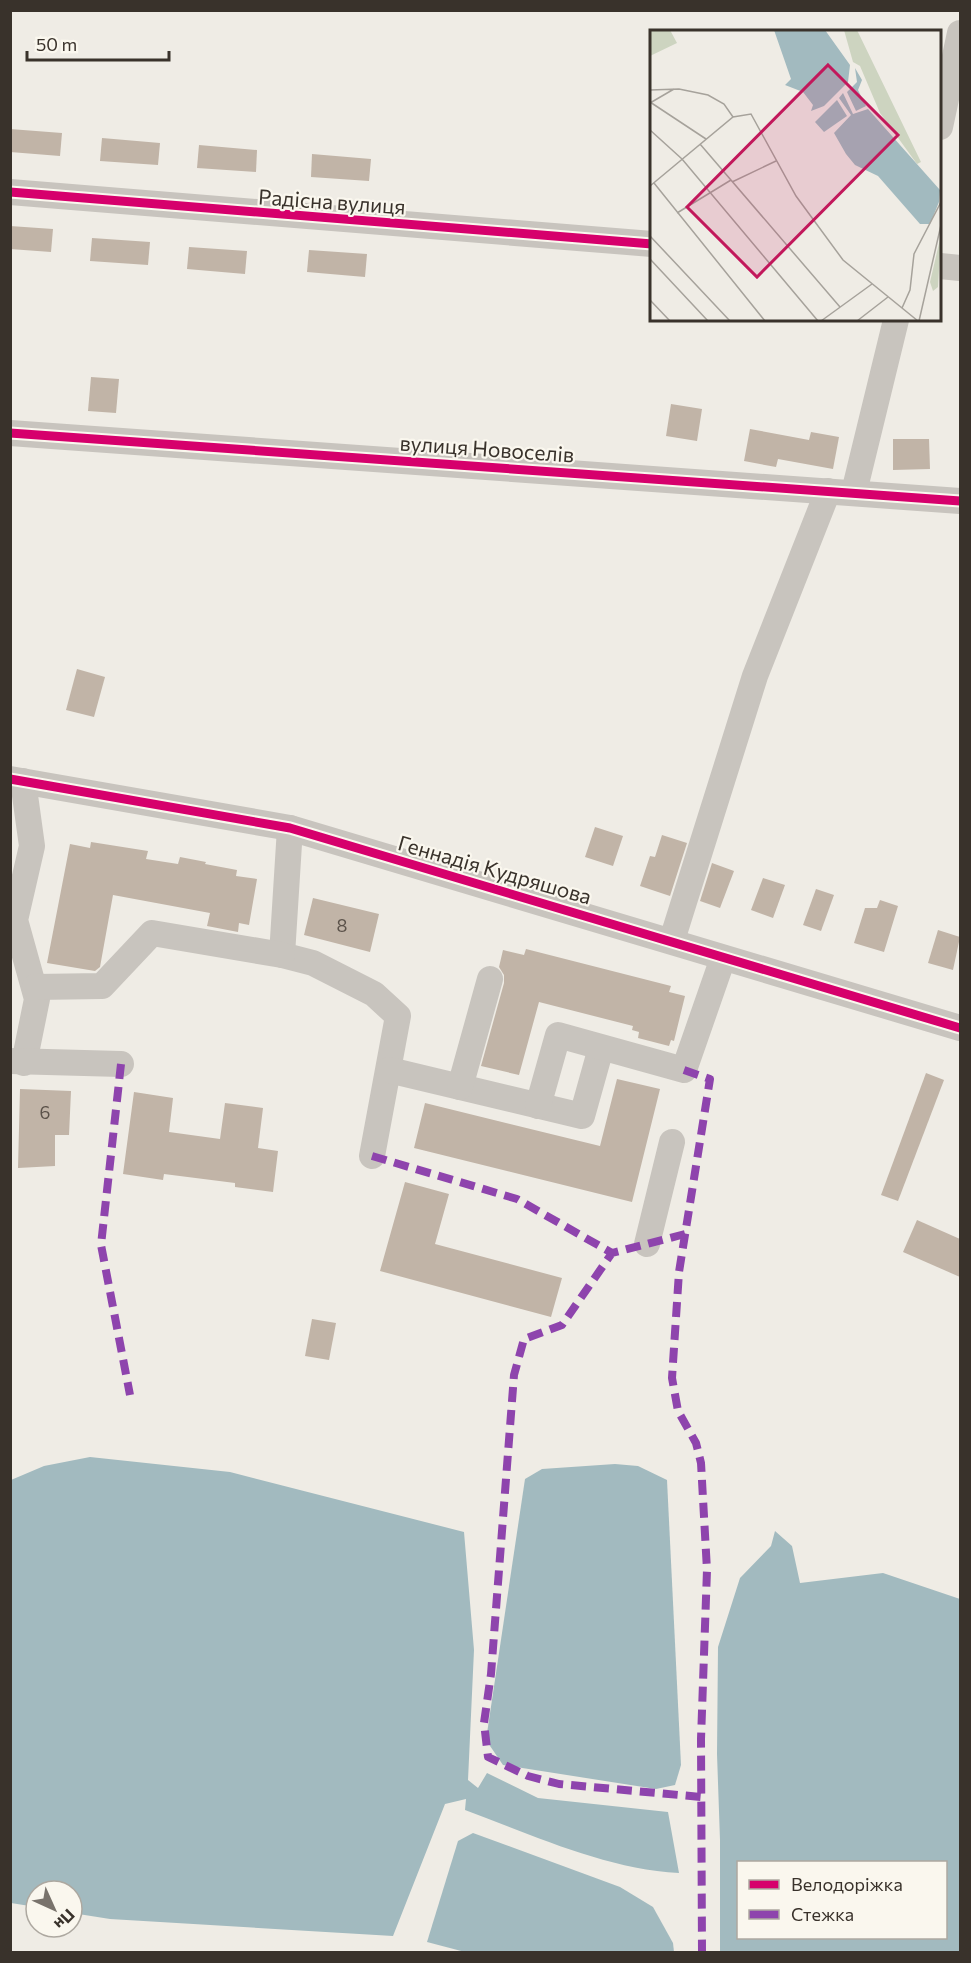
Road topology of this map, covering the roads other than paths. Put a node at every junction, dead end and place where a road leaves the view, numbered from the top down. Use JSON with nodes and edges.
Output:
{"nodes":[{"id":1,"x":960,"y":33,"type":"edge"},
{"id":2,"x":941,"y":118,"type":"edge"},
{"id":3,"x":10,"y":192,"type":"edge"},
{"id":4,"x":650,"y":244,"type":"edge"},
{"id":5,"x":941,"y":266,"type":"edge"},
{"id":6,"x":960,"y":268,"type":"edge"},
{"id":7,"x":896,"y":321,"type":"edge"},
{"id":8,"x":10,"y":433,"type":"edge"},
{"id":9,"x":828,"y":491,"type":"junction"},
{"id":10,"x":854,"y":492,"type":"junction"},
{"id":11,"x":960,"y":501,"type":"edge"},
{"id":12,"x":17,"y":780,"type":"edge"},
{"id":13,"x":290,"y":828,"type":"junction"},
{"id":14,"x":672,"y":940,"type":"junction"},
{"id":15,"x":282,"y":954,"type":"junction"},
{"id":16,"x":723,"y":958,"type":"junction"},
{"id":17,"x":490,"y":979,"type":"dead end"},
{"id":18,"x":35,"y":987,"type":"junction"},
{"id":19,"x":960,"y":1028,"type":"edge"},
{"id":20,"x":601,"y":1048,"type":"junction"},
{"id":21,"x":17,"y":1062,"type":"edge"},
{"id":22,"x":121,"y":1064,"type":"dead end"},
{"id":23,"x":388,"y":1070,"type":"junction"},
{"id":24,"x":460,"y":1087,"type":"junction"},
{"id":25,"x":538,"y":1106,"type":"junction"},
{"id":26,"x":672,"y":1142,"type":"dead end"},
{"id":27,"x":372,"y":1156,"type":"dead end"},
{"id":28,"x":647,"y":1244,"type":"dead end"}],
"edges":[{"from":1,"to":2,"type":"street"},
{"from":3,"to":4,"type":"street","name":"Радісна вулиця"},
{"from":5,"to":6,"type":"street"},
{"from":7,"to":10,"type":"street"},
{"from":8,"to":9,"type":"street","name":"вулиця Новоселів"},
{"from":9,"to":10,"type":"street","name":"вулиця Новоселів"},
{"from":9,"to":14,"type":"street"},
{"from":10,"to":11,"type":"street","name":"вулиця Новоселів"},
{"from":12,"to":13,"type":"street","name":"Геннадія Кудряшова"},
{"from":12,"to":18,"type":"street"},
{"from":13,"to":14,"type":"street","name":"Геннадія Кудряшова"},
{"from":13,"to":15,"type":"street"},
{"from":14,"to":16,"type":"street","name":"Геннадія Кудряшова"},
{"from":15,"to":18,"type":"street"},
{"from":15,"to":23,"type":"street"},
{"from":16,"to":19,"type":"street","name":"Геннадія Кудряшова"},
{"from":16,"to":20,"type":"street"},
{"from":17,"to":24,"type":"street"},
{"from":18,"to":21,"type":"street"},
{"from":20,"to":25,"type":"street"},
{"from":20,"to":25,"type":"street"},
{"from":21,"to":22,"type":"street"},
{"from":23,"to":24,"type":"street"},
{"from":23,"to":27,"type":"street"},
{"from":24,"to":25,"type":"street"},
{"from":26,"to":28,"type":"street"}]}
